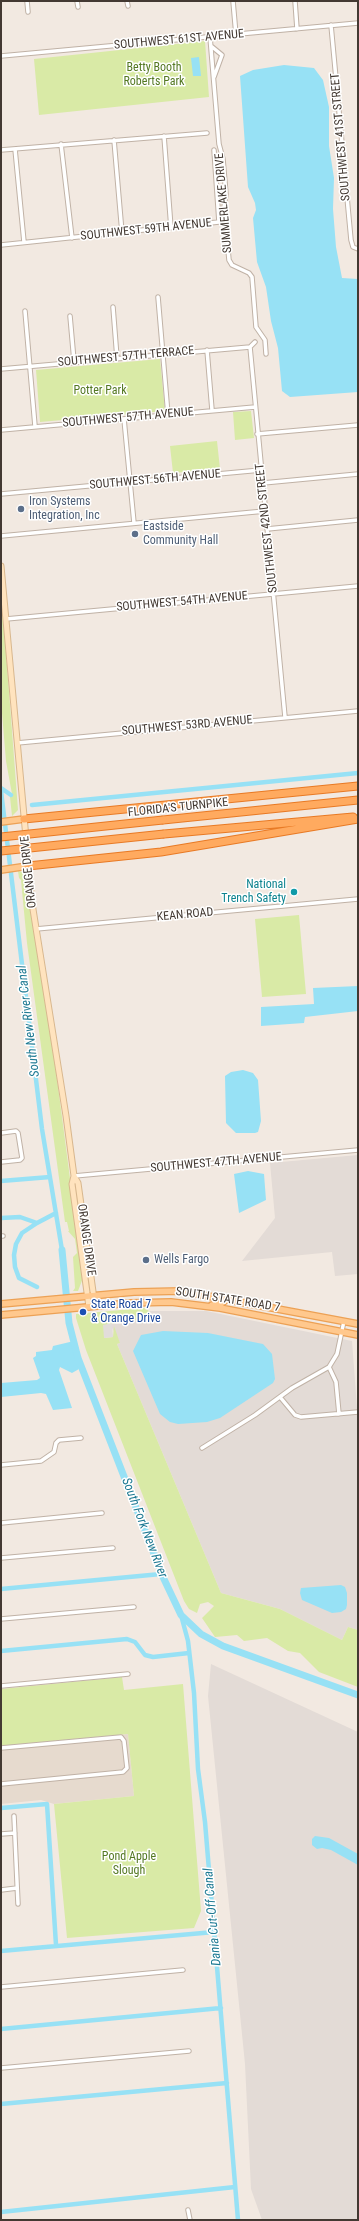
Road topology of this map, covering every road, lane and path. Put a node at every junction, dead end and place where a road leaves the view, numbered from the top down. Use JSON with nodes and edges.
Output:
{"nodes":[{"id":1,"x":27,"y":1,"type":"edge"},
{"id":2,"x":78,"y":1,"type":"edge"},
{"id":3,"x":127,"y":1,"type":"edge"},
{"id":4,"x":233,"y":1,"type":"edge"},
{"id":5,"x":295,"y":1,"type":"edge"},
{"id":6,"x":128,"y":6,"type":"dead end"},
{"id":7,"x":78,"y":7,"type":"dead end"},
{"id":8,"x":28,"y":12,"type":"dead end"},
{"id":9,"x":358,"y":23,"type":"edge"},
{"id":10,"x":331,"y":26,"type":"junction"},
{"id":11,"x":298,"y":28,"type":"junction"},
{"id":12,"x":236,"y":34,"type":"junction"},
{"id":13,"x":210,"y":37,"type":"junction"},
{"id":14,"x":211,"y":46,"type":"junction"},
{"id":15,"x":1,"y":56,"type":"edge"},
{"id":16,"x":212,"y":63,"type":"junction"},
{"id":17,"x":220,"y":64,"type":"junction"},
{"id":18,"x":213,"y":77,"type":"junction"},
{"id":19,"x":207,"y":133,"type":"dead end"},
{"id":20,"x":164,"y":136,"type":"junction"},
{"id":21,"x":114,"y":140,"type":"junction"},
{"id":22,"x":62,"y":144,"type":"junction"},
{"id":23,"x":15,"y":149,"type":"junction"},
{"id":24,"x":1,"y":150,"type":"edge"},
{"id":25,"x":214,"y":150,"type":"dead end"},
{"id":26,"x":171,"y":228,"type":"junction"},
{"id":27,"x":122,"y":233,"type":"junction"},
{"id":28,"x":72,"y":238,"type":"junction"},
{"id":29,"x":24,"y":242,"type":"junction"},
{"id":30,"x":1,"y":245,"type":"edge"},
{"id":31,"x":358,"y":249,"type":"edge"},
{"id":32,"x":158,"y":297,"type":"dead end"},
{"id":33,"x":113,"y":307,"type":"dead end"},
{"id":34,"x":25,"y":311,"type":"dead end"},
{"id":35,"x":70,"y":316,"type":"dead end"},
{"id":36,"x":255,"y":342,"type":"dead end"},
{"id":37,"x":250,"y":347,"type":"junction"},
{"id":38,"x":207,"y":350,"type":"junction"},
{"id":39,"x":162,"y":354,"type":"junction"},
{"id":40,"x":266,"y":354,"type":"dead end"},
{"id":41,"x":117,"y":358,"type":"junction"},
{"id":42,"x":74,"y":361,"type":"junction"},
{"id":43,"x":29,"y":366,"type":"junction"},
{"id":44,"x":1,"y":369,"type":"edge"},
{"id":45,"x":255,"y":407,"type":"junction"},
{"id":46,"x":212,"y":410,"type":"junction"},
{"id":47,"x":168,"y":415,"type":"junction"},
{"id":48,"x":124,"y":419,"type":"junction"},
{"id":49,"x":358,"y":425,"type":"edge"},
{"id":50,"x":35,"y":426,"type":"junction"},
{"id":51,"x":1,"y":430,"type":"edge"},
{"id":52,"x":257,"y":434,"type":"junction"},
{"id":53,"x":261,"y":470,"type":"junction"},
{"id":54,"x":358,"y":474,"type":"edge"},
{"id":55,"x":130,"y":482,"type":"junction"},
{"id":56,"x":263,"y":483,"type":"junction"},
{"id":57,"x":1,"y":494,"type":"edge"},
{"id":58,"x":265,"y":511,"type":"junction"},
{"id":59,"x":358,"y":520,"type":"edge"},
{"id":60,"x":134,"y":523,"type":"junction"},
{"id":61,"x":267,"y":529,"type":"junction"},
{"id":62,"x":1,"y":536,"type":"edge"},
{"id":63,"x":1,"y":566,"type":"edge"},
{"id":64,"x":358,"y":586,"type":"edge"},
{"id":65,"x":273,"y":593,"type":"junction"},
{"id":66,"x":6,"y":619,"type":"junction"},
{"id":67,"x":358,"y":711,"type":"edge"},
{"id":68,"x":285,"y":717,"type":"junction"},
{"id":69,"x":17,"y":743,"type":"junction"},
{"id":70,"x":358,"y":786,"type":"edge"},
{"id":71,"x":358,"y":800,"type":"edge"},
{"id":72,"x":358,"y":818,"type":"edge"},
{"id":73,"x":24,"y":819,"type":"junction"},
{"id":74,"x":1,"y":822,"type":"edge"},
{"id":75,"x":1,"y":837,"type":"edge"},
{"id":76,"x":1,"y":851,"type":"edge"},
{"id":77,"x":28,"y":866,"type":"junction"},
{"id":78,"x":1,"y":870,"type":"edge"},
{"id":79,"x":358,"y":899,"type":"edge"},
{"id":80,"x":36,"y":929,"type":"junction"},
{"id":81,"x":1,"y":1133,"type":"edge"},
{"id":82,"x":358,"y":1150,"type":"edge"},
{"id":83,"x":1,"y":1162,"type":"edge"},
{"id":84,"x":74,"y":1176,"type":"junction"},
{"id":85,"x":78,"y":1230,"type":"junction"},
{"id":86,"x":86,"y":1239,"type":"junction"},
{"id":87,"x":91,"y":1296,"type":"junction"},
{"id":88,"x":228,"y":1298,"type":"junction"},
{"id":89,"x":1,"y":1304,"type":"edge"},
{"id":90,"x":92,"y":1306,"type":"junction"},
{"id":91,"x":208,"y":1306,"type":"junction"},
{"id":92,"x":1,"y":1315,"type":"edge"},
{"id":93,"x":344,"y":1321,"type":"junction"},
{"id":94,"x":358,"y":1324,"type":"edge"},
{"id":95,"x":341,"y":1332,"type":"junction"},
{"id":96,"x":358,"y":1335,"type":"edge"},
{"id":97,"x":329,"y":1367,"type":"junction"},
{"id":98,"x":280,"y":1397,"type":"junction"},
{"id":99,"x":358,"y":1412,"type":"edge"},
{"id":100,"x":339,"y":1414,"type":"junction"},
{"id":101,"x":81,"y":1438,"type":"dead end"},
{"id":102,"x":202,"y":1448,"type":"dead end"},
{"id":103,"x":1,"y":1465,"type":"edge"},
{"id":104,"x":102,"y":1513,"type":"dead end"},
{"id":105,"x":1,"y":1523,"type":"edge"},
{"id":106,"x":113,"y":1548,"type":"dead end"},
{"id":107,"x":1,"y":1558,"type":"edge"},
{"id":108,"x":134,"y":1607,"type":"dead end"},
{"id":109,"x":1,"y":1619,"type":"edge"},
{"id":110,"x":128,"y":1674,"type":"dead end"},
{"id":111,"x":1,"y":1686,"type":"edge"},
{"id":112,"x":1,"y":1748,"type":"edge"},
{"id":113,"x":1,"y":1784,"type":"edge"},
{"id":114,"x":14,"y":1816,"type":"dead end"},
{"id":115,"x":15,"y":1833,"type":"junction"},
{"id":116,"x":1,"y":1834,"type":"edge"},
{"id":117,"x":17,"y":1888,"type":"junction"},
{"id":118,"x":1,"y":1890,"type":"edge"},
{"id":119,"x":18,"y":1904,"type":"dead end"},
{"id":120,"x":183,"y":1970,"type":"dead end"},
{"id":121,"x":1,"y":1987,"type":"edge"},
{"id":122,"x":189,"y":2051,"type":"dead end"},
{"id":123,"x":1,"y":2068,"type":"edge"},
{"id":124,"x":188,"y":2210,"type":"dead end"},
{"id":125,"x":190,"y":2220,"type":"edge"}],
"edges":[{"from":1,"to":8,"type":"street"},
{"from":2,"to":7,"type":"street"},
{"from":3,"to":6,"type":"street"},
{"from":4,"to":12,"type":"street"},
{"from":5,"to":11,"type":"street"},
{"from":9,"to":10,"type":"street","name":"SOUTHWEST 61ST AVENUE"},
{"from":10,"to":11,"type":"street","name":"SOUTHWEST 61ST AVENUE"},
{"from":10,"to":31,"type":"street","name":"SOUTHWEST 41ST STREET"},
{"from":11,"to":12,"type":"street","name":"SOUTHWEST 61ST AVENUE"},
{"from":12,"to":13,"type":"street","name":"SOUTHWEST 61ST AVENUE"},
{"from":13,"to":14,"type":"street","name":"SUMMERLAKE DRIVE"},
{"from":13,"to":15,"type":"street","name":"SOUTHWEST 61ST AVENUE"},
{"from":14,"to":16,"type":"street","name":"SUMMERLAKE DRIVE"},
{"from":14,"to":17,"type":"street"},
{"from":16,"to":17,"type":"street"},
{"from":16,"to":18,"type":"street","name":"SUMMERLAKE DRIVE"},
{"from":17,"to":18,"type":"street"},
{"from":18,"to":40,"type":"street","name":"SUMMERLAKE DRIVE"},
{"from":19,"to":20,"type":"street"},
{"from":20,"to":21,"type":"street"},
{"from":20,"to":26,"type":"street"},
{"from":21,"to":22,"type":"street"},
{"from":21,"to":27,"type":"street"},
{"from":22,"to":23,"type":"street"},
{"from":22,"to":28,"type":"street"},
{"from":23,"to":24,"type":"street"},
{"from":23,"to":29,"type":"street"},
{"from":25,"to":26,"type":"street","name":"SOUTHWEST 59TH AVENUE"},
{"from":26,"to":27,"type":"street","name":"SOUTHWEST 59TH AVENUE"},
{"from":27,"to":28,"type":"street","name":"SOUTHWEST 59TH AVENUE"},
{"from":28,"to":29,"type":"street","name":"SOUTHWEST 59TH AVENUE"},
{"from":29,"to":30,"type":"street","name":"SOUTHWEST 59TH AVENUE"},
{"from":32,"to":39,"type":"street"},
{"from":33,"to":41,"type":"street"},
{"from":34,"to":43,"type":"street"},
{"from":35,"to":42,"type":"street"},
{"from":36,"to":37,"type":"street"},
{"from":37,"to":38,"type":"street","name":"SOUTHWEST 57TH TERRACE"},
{"from":37,"to":45,"type":"street","name":"SOUTHWEST 42ND STREET"},
{"from":38,"to":39,"type":"street","name":"SOUTHWEST 57TH TERRACE"},
{"from":38,"to":46,"type":"street"},
{"from":39,"to":41,"type":"street","name":"SOUTHWEST 57TH TERRACE"},
{"from":39,"to":47,"type":"street"},
{"from":41,"to":42,"type":"street","name":"SOUTHWEST 57TH TERRACE"},
{"from":42,"to":43,"type":"street","name":"SOUTHWEST 57TH TERRACE"},
{"from":43,"to":44,"type":"street","name":"SOUTHWEST 57TH TERRACE"},
{"from":43,"to":50,"type":"street"},
{"from":45,"to":46,"type":"street","name":"SOUTHWEST 57TH AVENUE"},
{"from":45,"to":52,"type":"street","name":"SOUTHWEST 42ND STREET"},
{"from":46,"to":47,"type":"street","name":"SOUTHWEST 57TH AVENUE"},
{"from":47,"to":48,"type":"street","name":"SOUTHWEST 57TH AVENUE"},
{"from":48,"to":50,"type":"street","name":"SOUTHWEST 57TH AVENUE"},
{"from":48,"to":55,"type":"street"},
{"from":49,"to":52,"type":"street"},
{"from":50,"to":51,"type":"street","name":"SOUTHWEST 57TH AVENUE"},
{"from":52,"to":53,"type":"street","name":"SOUTHWEST 42ND STREET"},
{"from":53,"to":55,"type":"street","name":"SOUTHWEST 56TH AVENUE"},
{"from":53,"to":56,"type":"street","name":"SOUTHWEST 42ND STREET"},
{"from":54,"to":56,"type":"street"},
{"from":55,"to":57,"type":"street","name":"SOUTHWEST 56TH AVENUE"},
{"from":55,"to":60,"type":"street"},
{"from":56,"to":58,"type":"street","name":"SOUTHWEST 42ND STREET"},
{"from":58,"to":60,"type":"street"},
{"from":58,"to":61,"type":"street","name":"SOUTHWEST 42ND STREET"},
{"from":59,"to":61,"type":"street"},
{"from":60,"to":62,"type":"street"},
{"from":61,"to":65,"type":"street","name":"SOUTHWEST 42ND STREET"},
{"from":63,"to":66,"type":"street","name":"ORANGE DRIVE"},
{"from":64,"to":65,"type":"street","name":"SOUTHWEST 54TH AVENUE"},
{"from":65,"to":66,"type":"street","name":"SOUTHWEST 54TH AVENUE"},
{"from":65,"to":68,"type":"street","name":"SOUTHWEST 42ND STREET"},
{"from":66,"to":69,"type":"street","name":"ORANGE DRIVE"},
{"from":67,"to":68,"type":"street","name":"SOUTHWEST 53RD AVENUE"},
{"from":68,"to":69,"type":"street","name":"SOUTHWEST 53RD AVENUE"},
{"from":69,"to":73,"type":"street","name":"ORANGE DRIVE"},
{"from":70,"to":73,"type":"highway"},
{"from":71,"to":75,"type":"highway","name":"FLORIDA'S TURNPIKE","bridge":true},
{"from":72,"to":76,"type":"highway","name":"FLORIDA'S TURNPIKE","bridge":true},
{"from":72,"to":77,"type":"highway"},
{"from":73,"to":74,"type":"main road"},
{"from":73,"to":77,"type":"street","name":"ORANGE DRIVE"},
{"from":77,"to":78,"type":"main road"},
{"from":77,"to":80,"type":"street","name":"ORANGE DRIVE"},
{"from":79,"to":80,"type":"street","name":"KEAN ROAD"},
{"from":80,"to":84,"type":"street","name":"ORANGE DRIVE"},
{"from":81,"to":83,"type":"street"},
{"from":82,"to":84,"type":"street","name":"SOUTHWEST 47TH AVENUE"},
{"from":84,"to":85,"type":"street","name":"ORANGE DRIVE"},
{"from":84,"to":86,"type":"street","name":"ORANGE DRIVE"},
{"from":85,"to":86,"type":"street"},
{"from":85,"to":87,"type":"street","name":"ORANGE DRIVE"},
{"from":86,"to":87,"type":"street","name":"ORANGE DRIVE"},
{"from":87,"to":88,"type":"main road","name":"SOUTH STATE ROAD 7"},
{"from":87,"to":89,"type":"main road","name":"SOUTH STATE ROAD 7"},
{"from":87,"to":90,"type":"street","name":"ORANGE DRIVE"},
{"from":88,"to":91,"type":"main road"},
{"from":88,"to":93,"type":"main road","name":"SOUTH STATE ROAD 7"},
{"from":90,"to":91,"type":"main road","name":"SOUTH STATE ROAD 7"},
{"from":90,"to":92,"type":"main road","name":"SOUTH STATE ROAD 7"},
{"from":91,"to":95,"type":"main road","name":"SOUTH STATE ROAD 7"},
{"from":93,"to":94,"type":"main road","name":"SOUTH STATE ROAD 7"},
{"from":93,"to":95,"type":"street"},
{"from":95,"to":96,"type":"main road","name":"SOUTH STATE ROAD 7"},
{"from":95,"to":97,"type":"street"},
{"from":97,"to":98,"type":"street"},
{"from":97,"to":100,"type":"street"},
{"from":98,"to":100,"type":"street"},
{"from":98,"to":102,"type":"street"},
{"from":99,"to":100,"type":"street"},
{"from":101,"to":103,"type":"street"},
{"from":104,"to":105,"type":"street"},
{"from":106,"to":107,"type":"street"},
{"from":108,"to":109,"type":"street"},
{"from":110,"to":111,"type":"street"},
{"from":112,"to":113,"type":"street"},
{"from":114,"to":115,"type":"street"},
{"from":115,"to":116,"type":"street"},
{"from":115,"to":117,"type":"street"},
{"from":117,"to":118,"type":"street"},
{"from":117,"to":119,"type":"street"},
{"from":120,"to":121,"type":"street"},
{"from":122,"to":123,"type":"street"},
{"from":124,"to":125,"type":"street"}]}
